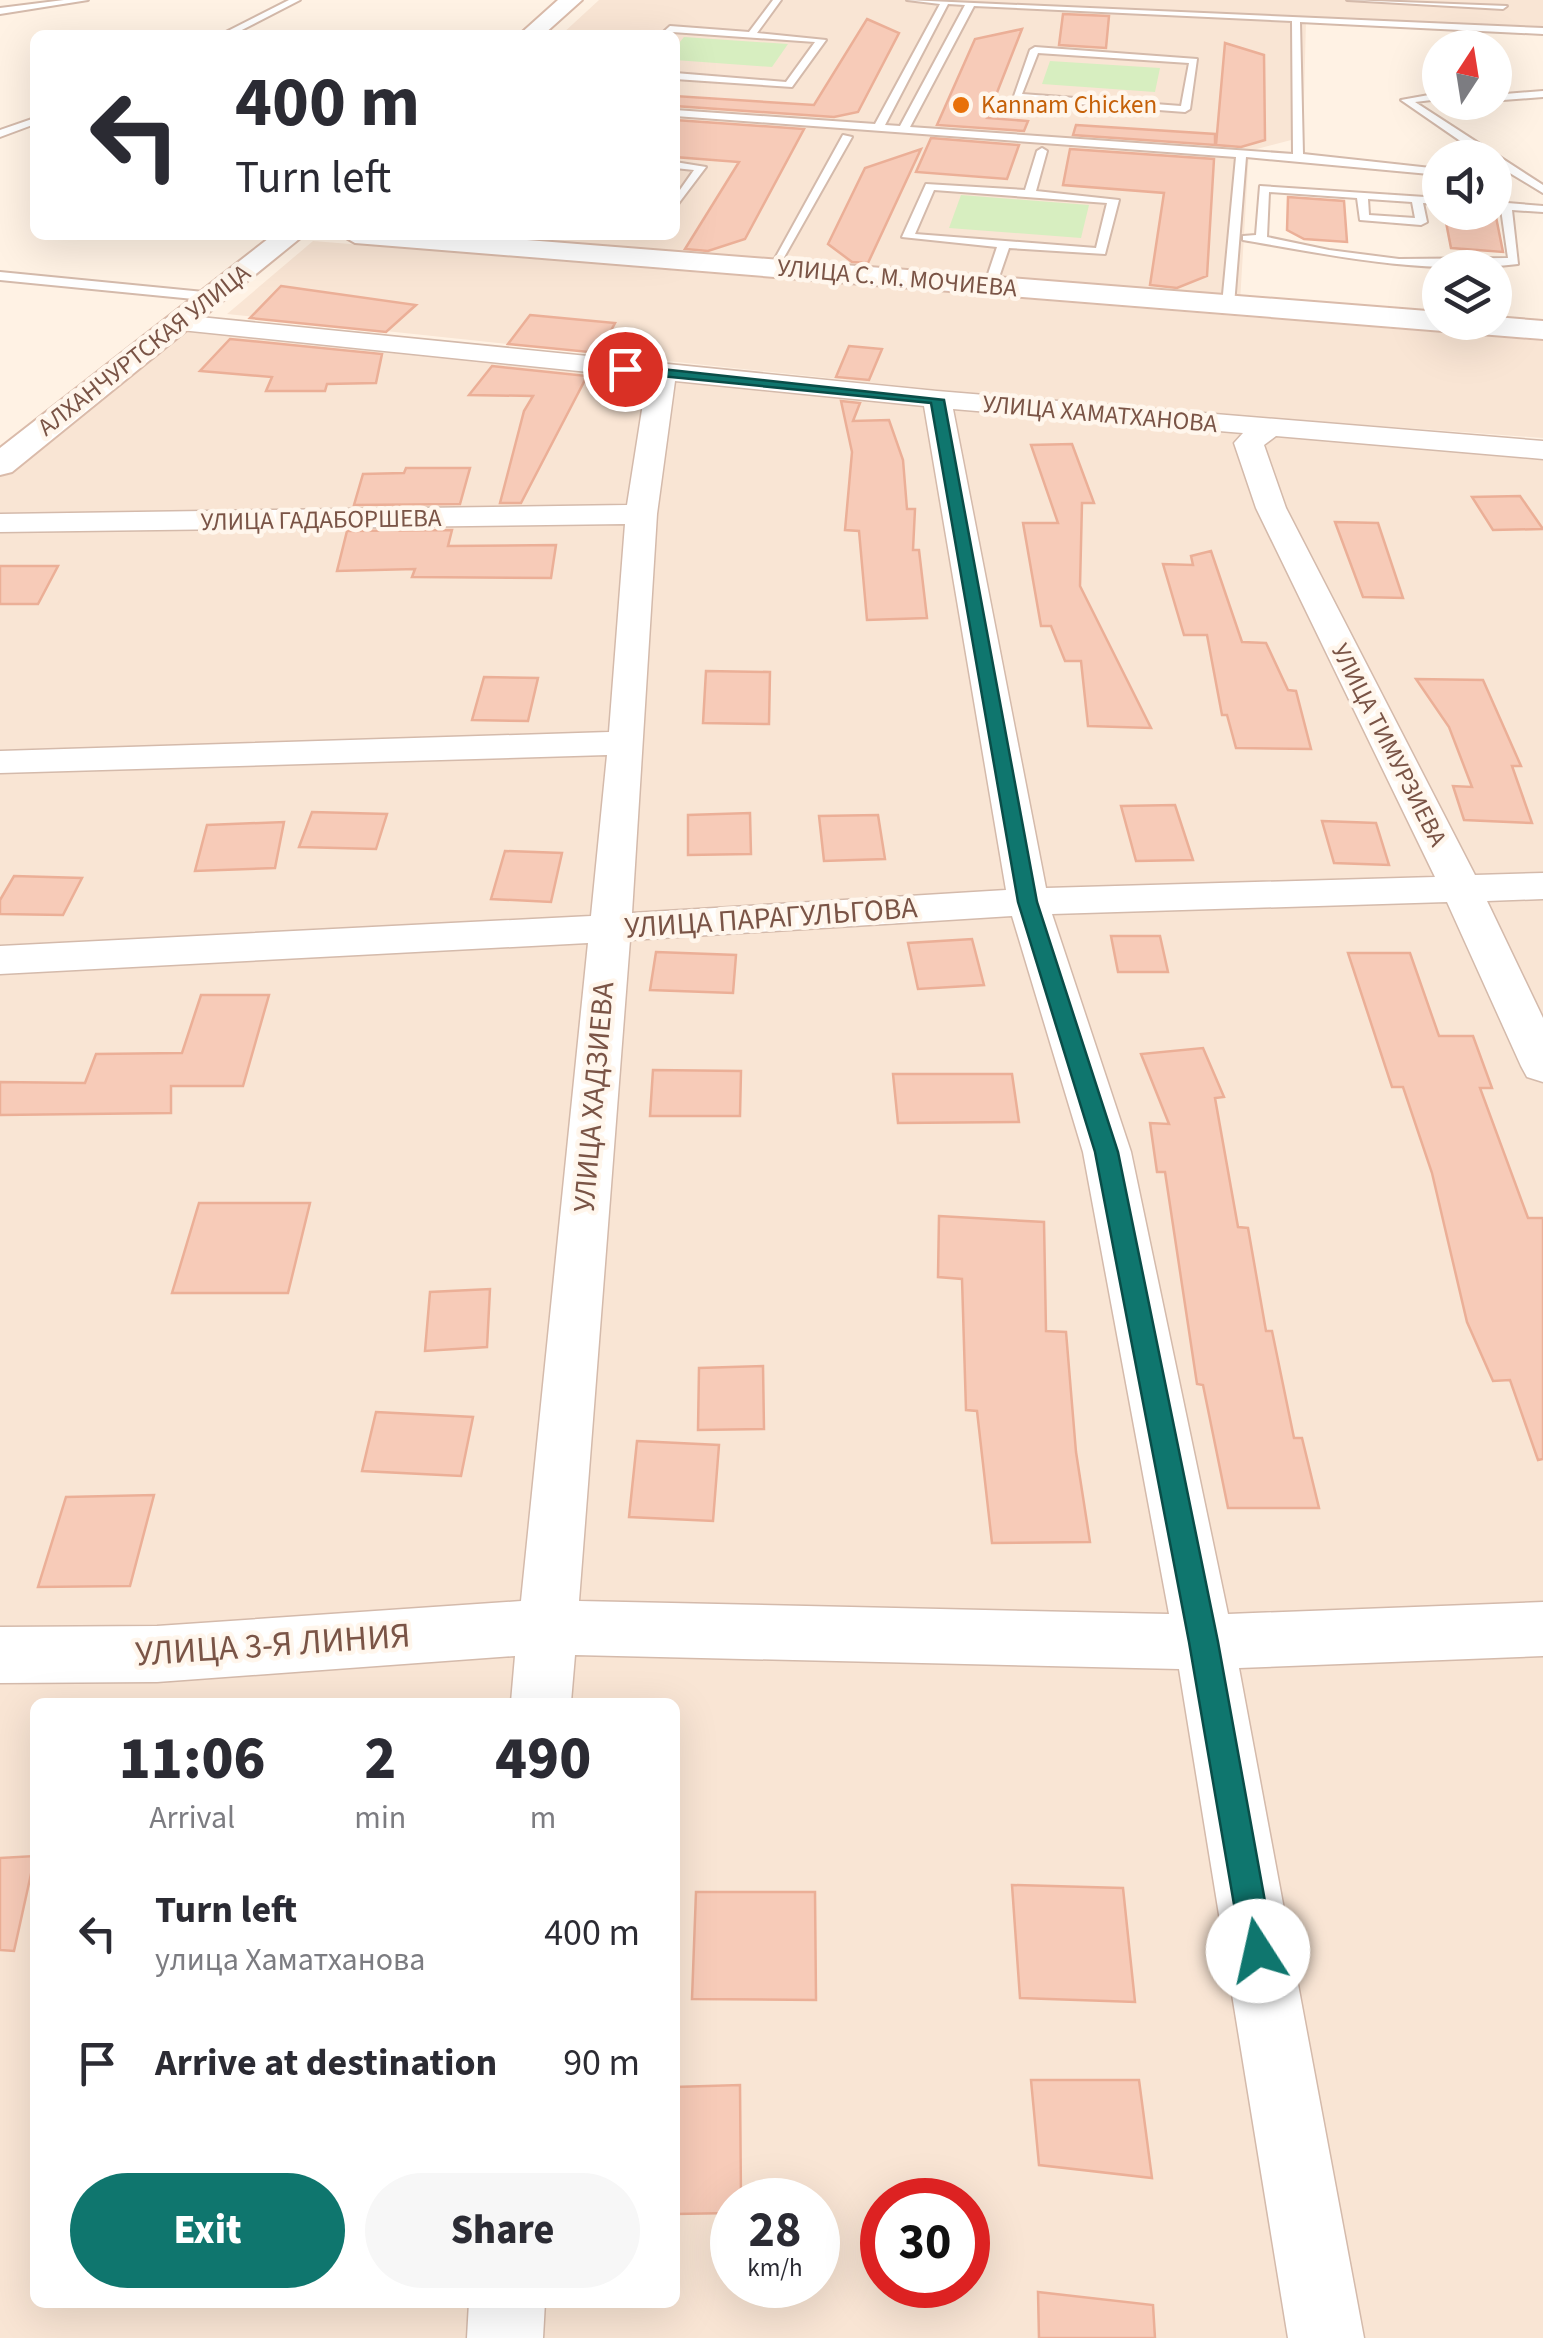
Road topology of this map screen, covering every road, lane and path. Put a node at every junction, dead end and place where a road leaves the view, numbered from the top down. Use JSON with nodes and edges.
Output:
{"nodes":[{"id":1,"x":84,"y":0,"type":"edge"},
{"id":2,"x":296,"y":0,"type":"edge"},
{"id":3,"x":571,"y":0,"type":"edge"},
{"id":4,"x":777,"y":0,"type":"edge"},
{"id":5,"x":911,"y":0,"type":"edge"},
{"id":6,"x":1152,"y":0,"type":"edge"},
{"id":7,"x":1256,"y":0,"type":"edge"},
{"id":8,"x":1351,"y":0,"type":"edge"},
{"id":9,"x":945,"y":2,"type":"edge"},
{"id":10,"x":970,"y":3,"type":"junction"},
{"id":11,"x":1502,"y":3,"type":"edge"},
{"id":12,"x":1049,"y":4,"type":"edge"},
{"id":13,"x":0,"y":11,"type":"edge"},
{"id":14,"x":1120,"y":12,"type":"junction"},
{"id":15,"x":1152,"y":13,"type":"junction"},
{"id":16,"x":1258,"y":19,"type":"junction"},
{"id":17,"x":1296,"y":21,"type":"junction"},
{"id":18,"x":1116,"y":26,"type":"dead end"},
{"id":19,"x":235,"y":30,"type":"edge"},
{"id":20,"x":536,"y":30,"type":"edge"},
{"id":21,"x":669,"y":30,"type":"edge"},
{"id":22,"x":1515,"y":30,"type":"junction"},
{"id":23,"x":1543,"y":31,"type":"edge"},
{"id":24,"x":750,"y":35,"type":"junction"},
{"id":25,"x":1112,"y":41,"type":"dead end"},
{"id":26,"x":1108,"y":55,"type":"junction"},
{"id":27,"x":680,"y":76,"type":"edge"},
{"id":28,"x":723,"y":80,"type":"junction"},
{"id":29,"x":715,"y":92,"type":"dead end"},
{"id":30,"x":1543,"y":94,"type":"edge"},
{"id":31,"x":1512,"y":96,"type":"edge"},
{"id":32,"x":1422,"y":98,"type":"edge"},
{"id":33,"x":707,"y":103,"type":"dead end"},
{"id":34,"x":1100,"y":103,"type":"junction"},
{"id":35,"x":1422,"y":111,"type":"edge"},
{"id":36,"x":680,"y":113,"type":"edge"},
{"id":37,"x":699,"y":115,"type":"junction"},
{"id":38,"x":1096,"y":116,"type":"dead end"},
{"id":39,"x":1436,"y":120,"type":"edge"},
{"id":40,"x":30,"y":123,"type":"edge"},
{"id":41,"x":680,"y":124,"type":"edge"},
{"id":42,"x":878,"y":128,"type":"junction"},
{"id":43,"x":903,"y":130,"type":"junction"},
{"id":44,"x":1093,"y":130,"type":"dead end"},
{"id":45,"x":0,"y":134,"type":"edge"},
{"id":46,"x":847,"y":137,"type":"junction"},
{"id":47,"x":1467,"y":140,"type":"edge"},
{"id":48,"x":1090,"y":143,"type":"junction"},
{"id":49,"x":1042,"y":151,"type":"junction"},
{"id":50,"x":1298,"y":158,"type":"junction"},
{"id":51,"x":1240,"y":160,"type":"junction"},
{"id":52,"x":680,"y":165,"type":"edge"},
{"id":53,"x":1422,"y":170,"type":"edge"},
{"id":54,"x":1512,"y":170,"type":"edge"},
{"id":55,"x":1512,"y":177,"type":"edge"},
{"id":56,"x":1525,"y":178,"type":"junction"},
{"id":57,"x":1543,"y":190,"type":"edge"},
{"id":58,"x":1030,"y":194,"type":"junction"},
{"id":59,"x":1362,"y":196,"type":"junction"},
{"id":60,"x":680,"y":198,"type":"edge"},
{"id":61,"x":1418,"y":200,"type":"junction"},
{"id":62,"x":1422,"y":200,"type":"edge"},
{"id":63,"x":1512,"y":207,"type":"edge"},
{"id":64,"x":1543,"y":209,"type":"edge"},
{"id":65,"x":1506,"y":230,"type":"edge"},
{"id":66,"x":1234,"y":237,"type":"junction"},
{"id":67,"x":1261,"y":239,"type":"junction"},
{"id":68,"x":284,"y":240,"type":"edge"},
{"id":69,"x":478,"y":240,"type":"edge"},
{"id":70,"x":552,"y":243,"type":"edge"},
{"id":71,"x":1004,"y":244,"type":"junction"},
{"id":72,"x":772,"y":268,"type":"junction"},
{"id":73,"x":0,"y":276,"type":"edge"},
{"id":74,"x":990,"y":286,"type":"junction"},
{"id":75,"x":214,"y":297,"type":"junction"},
{"id":76,"x":1228,"y":304,"type":"junction"},
{"id":77,"x":1422,"y":320,"type":"edge"},
{"id":78,"x":180,"y":323,"type":"junction"},
{"id":79,"x":1512,"y":327,"type":"edge"},
{"id":80,"x":1543,"y":330,"type":"edge"},
{"id":81,"x":662,"y":373,"type":"junction"},
{"id":82,"x":938,"y":400,"type":"junction"},
{"id":83,"x":1267,"y":429,"type":"junction"},
{"id":84,"x":1543,"y":450,"type":"edge"},
{"id":85,"x":7,"y":452,"type":"edge"},
{"id":86,"x":641,"y":514,"type":"junction"},
{"id":87,"x":0,"y":523,"type":"edge"},
{"id":88,"x":627,"y":744,"type":"junction"},
{"id":89,"x":0,"y":762,"type":"edge"},
{"id":90,"x":1543,"y":886,"type":"edge"},
{"id":91,"x":1462,"y":890,"type":"junction"},
{"id":92,"x":1028,"y":902,"type":"junction"},
{"id":93,"x":610,"y":928,"type":"junction"},
{"id":94,"x":0,"y":960,"type":"edge"},
{"id":95,"x":1543,"y":1066,"type":"edge"},
{"id":96,"x":545,"y":1626,"type":"junction"},
{"id":97,"x":1543,"y":1629,"type":"edge"},
{"id":98,"x":1204,"y":1642,"type":"junction"},
{"id":99,"x":0,"y":1655,"type":"edge"},
{"id":100,"x":541,"y":1698,"type":"edge"},
{"id":101,"x":507,"y":2308,"type":"edge"},
{"id":102,"x":505,"y":2338,"type":"edge"},
{"id":103,"x":1326,"y":2338,"type":"edge"}],
"edges":[{"from":1,"to":13,"type":"lane"},
{"from":2,"to":19,"type":"lane"},
{"from":3,"to":20,"type":"street"},
{"from":4,"to":24,"type":"lane"},
{"from":5,"to":9,"type":"lane"},
{"from":6,"to":15,"type":"lane"},
{"from":7,"to":16,"type":"lane"},
{"from":8,"to":11,"type":"lane"},
{"from":9,"to":10,"type":"lane"},
{"from":9,"to":42,"type":"lane"},
{"from":10,"to":12,"type":"lane"},
{"from":10,"to":43,"type":"lane"},
{"from":11,"to":22,"type":"lane"},
{"from":12,"to":14,"type":"lane"},
{"from":14,"to":15,"type":"lane"},
{"from":14,"to":18,"type":"lane"},
{"from":15,"to":16,"type":"lane"},
{"from":16,"to":17,"type":"lane"},
{"from":17,"to":22,"type":"lane"},
{"from":17,"to":50,"type":"lane"},
{"from":21,"to":24,"type":"lane"},
{"from":22,"to":23,"type":"lane"},
{"from":24,"to":28,"type":"lane"},
{"from":25,"to":26,"type":"lane"},
{"from":26,"to":34,"type":"lane"},
{"from":26,"to":34,"type":"lane"},
{"from":27,"to":28,"type":"lane"},
{"from":28,"to":29,"type":"lane"},
{"from":30,"to":31,"type":"lane"},
{"from":32,"to":35,"type":"lane"},
{"from":33,"to":37,"type":"lane"},
{"from":34,"to":38,"type":"lane"},
{"from":36,"to":37,"type":"lane"},
{"from":37,"to":42,"type":"lane"},
{"from":39,"to":47,"type":"lane"},
{"from":40,"to":45,"type":"lane"},
{"from":41,"to":46,"type":"lane"},
{"from":42,"to":43,"type":"lane"},
{"from":43,"to":48,"type":"lane"},
{"from":44,"to":48,"type":"lane"},
{"from":46,"to":49,"type":"lane"},
{"from":46,"to":72,"type":"lane"},
{"from":48,"to":51,"type":"lane"},
{"from":49,"to":51,"type":"lane"},
{"from":49,"to":58,"type":"lane"},
{"from":50,"to":51,"type":"lane"},
{"from":50,"to":53,"type":"lane"},
{"from":51,"to":66,"type":"lane"},
{"from":52,"to":60,"type":"lane"},
{"from":54,"to":56,"type":"lane"},
{"from":55,"to":56,"type":"lane"},
{"from":56,"to":57,"type":"lane"},
{"from":58,"to":71,"type":"lane"},
{"from":58,"to":71,"type":"lane"},
{"from":59,"to":61,"type":"lane"},
{"from":59,"to":61,"type":"lane"},
{"from":59,"to":67,"type":"lane"},
{"from":61,"to":62,"type":"lane"},
{"from":63,"to":64,"type":"lane"},
{"from":65,"to":67,"type":"lane"},
{"from":66,"to":67,"type":"lane"},
{"from":66,"to":76,"type":"lane"},
{"from":68,"to":75,"type":"street","name":"АЛХАНЧУРТСКАЯ УЛИЦА"},
{"from":69,"to":70,"type":"street","name":"УЛИЦА С. М. МОЧИЕВА"},
{"from":70,"to":72,"type":"street","name":"УЛИЦА С. М. МОЧИЕВА"},
{"from":71,"to":74,"type":"lane"},
{"from":72,"to":74,"type":"street","name":"УЛИЦА С. М. МОЧИЕВА"},
{"from":73,"to":75,"type":"lane"},
{"from":74,"to":76,"type":"street","name":"УЛИЦА С. М. МОЧИЕВА"},
{"from":75,"to":78,"type":"street","name":"АЛХАНЧУРТСКАЯ УЛИЦА"},
{"from":76,"to":77,"type":"street","name":"УЛИЦА С. М. МОЧИЕВА"},
{"from":78,"to":81,"type":"street","name":"УЛИЦА ХАМАТХАНОВА"},
{"from":78,"to":85,"type":"street","name":"АЛХАНЧУРТСКАЯ УЛИЦА"},
{"from":79,"to":80,"type":"street"},
{"from":81,"to":82,"type":"street","name":"УЛИЦА ХАМАТХАНОВА"},
{"from":81,"to":86,"type":"street","name":"УЛИЦА ХАДЗИЕВА"},
{"from":82,"to":83,"type":"street","name":"УЛИЦА ХАМАТХАНОВА"},
{"from":82,"to":92,"type":"street"},
{"from":83,"to":84,"type":"street","name":"УЛИЦА ХАМАТХАНОВА"},
{"from":83,"to":91,"type":"street","name":"УЛИЦА ТИМУРЗИЕВА"},
{"from":86,"to":87,"type":"street","name":"УЛИЦА ГАДАБОРШЕВА"},
{"from":86,"to":88,"type":"street","name":"УЛИЦА ХАДЗИЕВА"},
{"from":88,"to":89,"type":"street"},
{"from":88,"to":93,"type":"street","name":"УЛИЦА ХАДЗИЕВА"},
{"from":90,"to":91,"type":"street","name":"УЛИЦА ПАРАГУЛЬГОВА"},
{"from":91,"to":92,"type":"street","name":"УЛИЦА ПАРАГУЛЬГОВА"},
{"from":91,"to":95,"type":"street","name":"УЛИЦА ТИМУРЗИЕВА"},
{"from":92,"to":93,"type":"street","name":"УЛИЦА ПАРАГУЛЬГОВА"},
{"from":92,"to":98,"type":"street"},
{"from":93,"to":94,"type":"street","name":"УЛИЦА ПАРАГУЛЬГОВА"},
{"from":93,"to":96,"type":"street","name":"УЛИЦА ХАДЗИЕВА"},
{"from":96,"to":98,"type":"street","name":"УЛИЦА 3-Я ЛИНИЯ"},
{"from":96,"to":99,"type":"street","name":"УЛИЦА 3-Я ЛИНИЯ"},
{"from":96,"to":100,"type":"street","name":"УЛИЦА ХАДЗИЕВА"},
{"from":97,"to":98,"type":"street","name":"УЛИЦА 3-Я ЛИНИЯ"},
{"from":98,"to":103,"type":"street"},
{"from":101,"to":102,"type":"street"}]}
